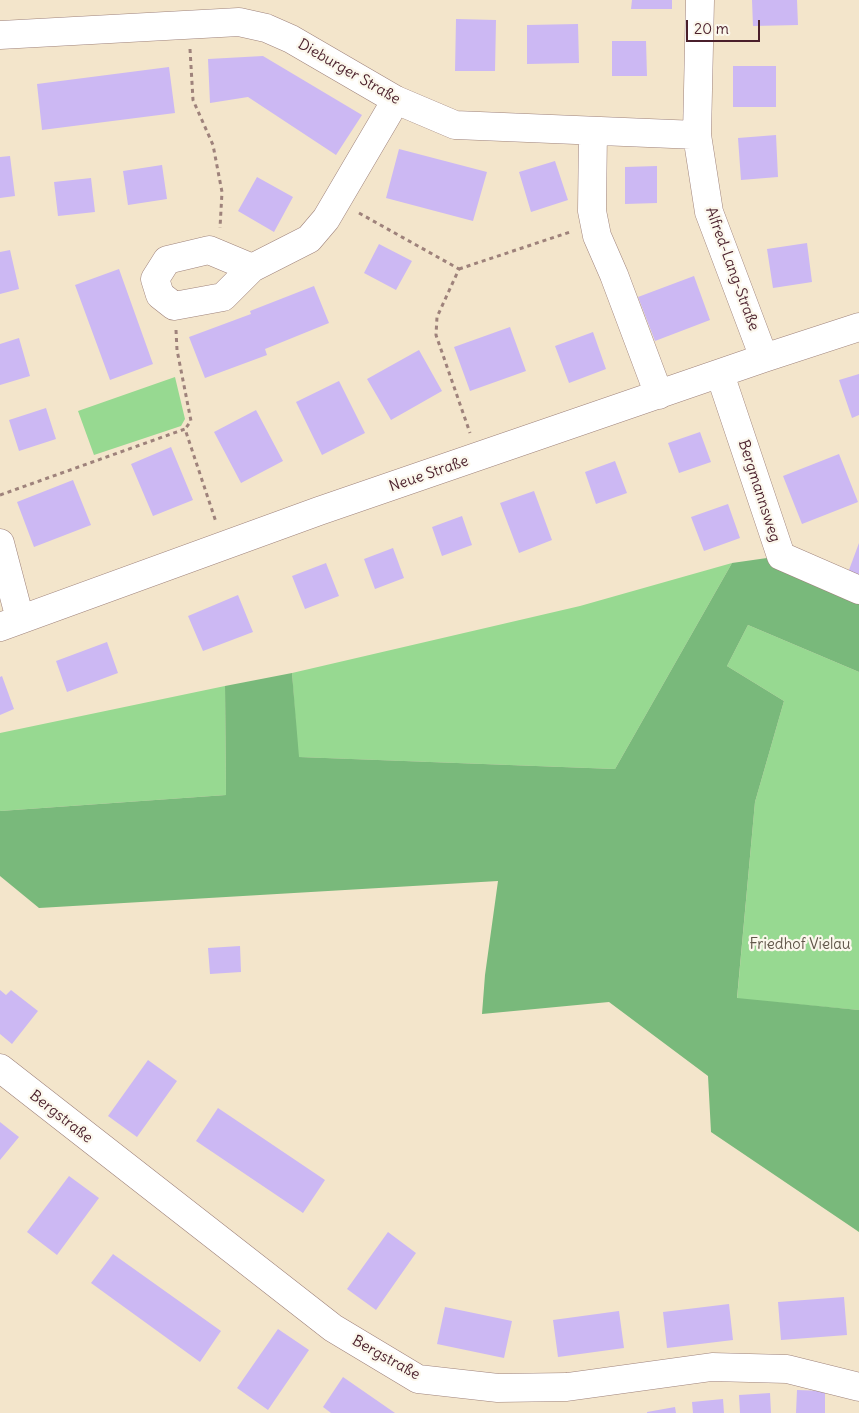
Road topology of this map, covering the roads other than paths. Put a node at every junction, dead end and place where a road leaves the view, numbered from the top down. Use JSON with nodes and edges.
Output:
{"nodes":[{"id":1,"x":700,"y":0,"type":"edge"},
{"id":2,"x":0,"y":35,"type":"edge"},
{"id":3,"x":396,"y":100,"type":"junction"},
{"id":4,"x":593,"y":131,"type":"junction"},
{"id":5,"x":697,"y":135,"type":"junction"},
{"id":6,"x":252,"y":268,"type":"junction"},
{"id":7,"x":859,"y":327,"type":"edge"},
{"id":8,"x":764,"y":358,"type":"junction"},
{"id":9,"x":720,"y":374,"type":"junction"},
{"id":10,"x":659,"y":395,"type":"junction"},
{"id":11,"x":0,"y":543,"type":"edge"},
{"id":12,"x":859,"y":590,"type":"edge"},
{"id":13,"x":10,"y":623,"type":"edge"},
{"id":14,"x":0,"y":1068,"type":"edge"},
{"id":15,"x":859,"y":1387,"type":"edge"}],
"edges":[{"from":1,"to":5,"type":"street","name":"Alfred-Lang-Straße"},
{"from":2,"to":3,"type":"street","name":"Dieburger Straße"},
{"from":3,"to":4,"type":"street","name":"Dieburger Straße"},
{"from":3,"to":6,"type":"street"},
{"from":4,"to":5,"type":"street","name":"Dieburger Straße"},
{"from":4,"to":10,"type":"street"},
{"from":5,"to":8,"type":"street","name":"Alfred-Lang-Straße"},
{"from":6,"to":6,"type":"street"},
{"from":7,"to":8,"type":"street","name":"Neue Straße"},
{"from":8,"to":9,"type":"street","name":"Neue Straße"},
{"from":9,"to":10,"type":"street","name":"Neue Straße"},
{"from":9,"to":12,"type":"street","name":"Bergmannsweg"},
{"from":10,"to":13,"type":"street","name":"Neue Straße"},
{"from":11,"to":13,"type":"street"},
{"from":14,"to":15,"type":"street","name":"Bergstraße"}]}
